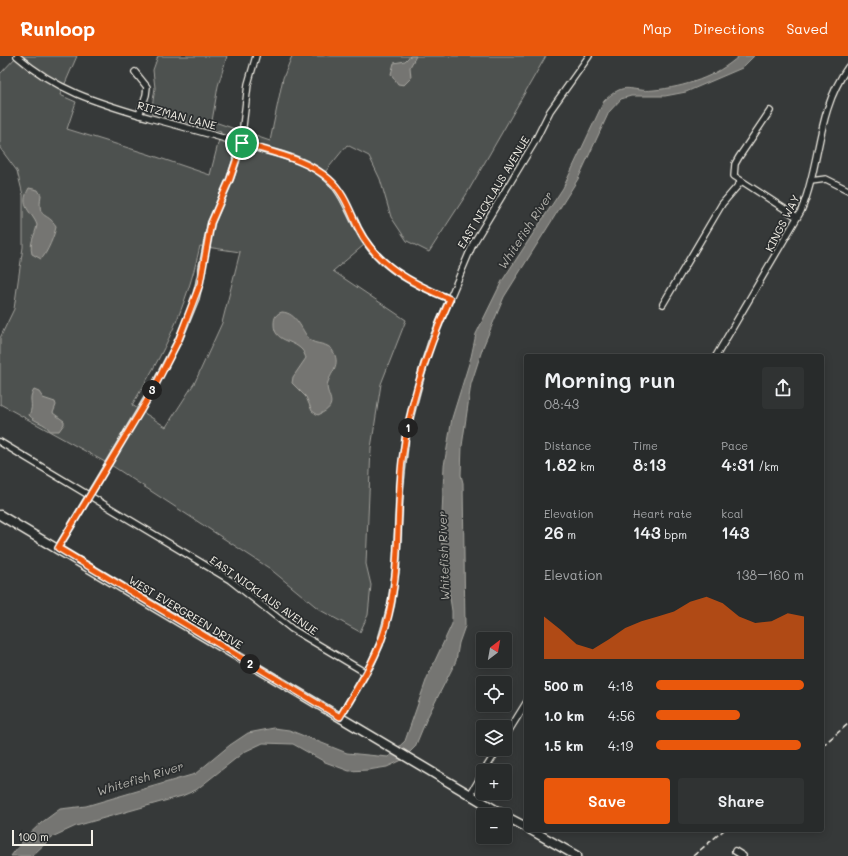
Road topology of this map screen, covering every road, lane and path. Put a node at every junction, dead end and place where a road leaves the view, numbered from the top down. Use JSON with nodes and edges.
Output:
{"nodes":[{"id":1,"x":17,"y":56,"type":"edge"},
{"id":2,"x":256,"y":56,"type":"edge"},
{"id":3,"x":589,"y":56,"type":"edge"},
{"id":4,"x":848,"y":66,"type":"edge"},
{"id":5,"x":135,"y":72,"type":"dead end"},
{"id":6,"x":770,"y":111,"type":"dead end"},
{"id":7,"x":139,"y":115,"type":"junction"},
{"id":8,"x":242,"y":143,"type":"junction"},
{"id":9,"x":810,"y":181,"type":"junction"},
{"id":10,"x":741,"y":182,"type":"junction"},
{"id":11,"x":848,"y":190,"type":"edge"},
{"id":12,"x":798,"y":217,"type":"junction"},
{"id":13,"x":450,"y":299,"type":"junction"},
{"id":14,"x":663,"y":304,"type":"dead end"},
{"id":15,"x":717,"y":354,"type":"edge"},
{"id":16,"x":0,"y":442,"type":"edge"},
{"id":17,"x":90,"y":495,"type":"junction"},
{"id":18,"x":0,"y":515,"type":"edge"},
{"id":19,"x":58,"y":548,"type":"junction"},
{"id":20,"x":366,"y":673,"type":"junction"},
{"id":21,"x":524,"y":706,"type":"edge"},
{"id":22,"x":340,"y":717,"type":"junction"},
{"id":23,"x":512,"y":726,"type":"edge"},
{"id":24,"x":476,"y":785,"type":"edge"},
{"id":25,"x":470,"y":795,"type":"junction"},
{"id":26,"x":492,"y":808,"type":"edge"},
{"id":27,"x":512,"y":819,"type":"edge"},
{"id":28,"x":524,"y":826,"type":"edge"},
{"id":29,"x":535,"y":832,"type":"edge"},
{"id":30,"x":735,"y":852,"type":"dead end"},
{"id":31,"x":577,"y":856,"type":"edge"},
{"id":32,"x":743,"y":856,"type":"edge"}],
"edges":[{"from":1,"to":7,"type":"street","name":"RITZMAN LANE"},
{"from":2,"to":8,"type":"street"},
{"from":3,"to":13,"type":"street","name":"EAST NICKLAUS AVENUE"},
{"from":4,"to":9,"type":"street","name":"KINGS WAY"},
{"from":5,"to":7,"type":"street"},
{"from":6,"to":10,"type":"street"},
{"from":7,"to":8,"type":"street","name":"RITZMAN LANE"},
{"from":8,"to":13,"type":"street","name":"RITZMAN LANE"},
{"from":8,"to":17,"type":"street"},
{"from":9,"to":11,"type":"street"},
{"from":9,"to":12,"type":"street","name":"KINGS WAY"},
{"from":10,"to":12,"type":"street"},
{"from":10,"to":14,"type":"street"},
{"from":12,"to":15,"type":"street","name":"KINGS WAY"},
{"from":13,"to":20,"type":"street","name":"EAST NICKLAUS AVENUE"},
{"from":16,"to":17,"type":"street","name":"EAST NICKLAUS AVENUE"},
{"from":17,"to":19,"type":"street"},
{"from":17,"to":20,"type":"street","name":"EAST NICKLAUS AVENUE"},
{"from":18,"to":19,"type":"street","name":"WEST EVERGREEN DRIVE"},
{"from":19,"to":22,"type":"street","name":"WEST EVERGREEN DRIVE"},
{"from":20,"to":22,"type":"street","name":"EAST NICKLAUS AVENUE"},
{"from":21,"to":23,"type":"street"},
{"from":22,"to":25,"type":"street","name":"WEST EVERGREEN DRIVE"},
{"from":24,"to":25,"type":"street"},
{"from":25,"to":26,"type":"street","name":"WEST EVERGREEN DRIVE"},
{"from":27,"to":28,"type":"street","name":"WEST EVERGREEN DRIVE"},
{"from":29,"to":31,"type":"street"},
{"from":30,"to":32,"type":"street"}]}
